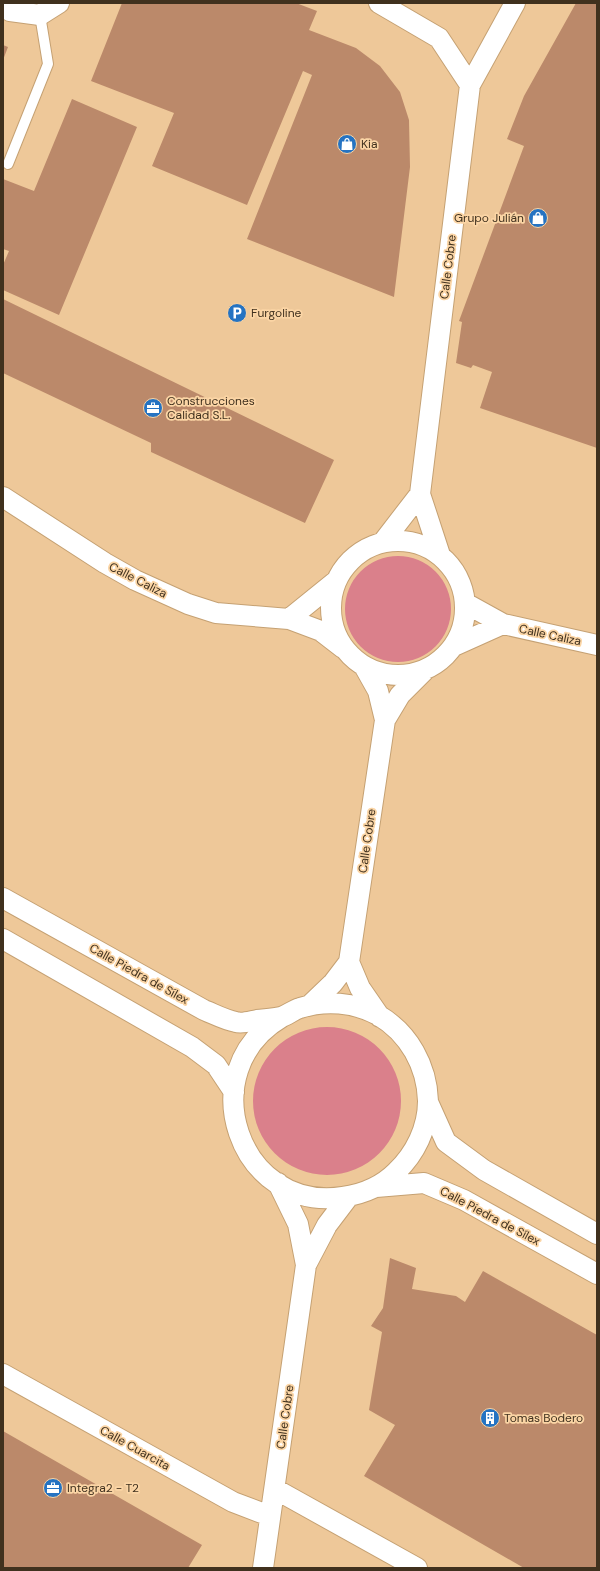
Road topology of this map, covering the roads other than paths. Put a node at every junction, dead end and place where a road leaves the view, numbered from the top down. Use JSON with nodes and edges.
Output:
{"nodes":[{"id":1,"x":59,"y":3,"type":"edge"},
{"id":2,"x":379,"y":3,"type":"edge"},
{"id":3,"x":515,"y":3,"type":"edge"},
{"id":4,"x":3,"y":6,"type":"edge"},
{"id":5,"x":40,"y":16,"type":"junction"},
{"id":6,"x":470,"y":85,"type":"junction"},
{"id":7,"x":8,"y":164,"type":"dead end"},
{"id":8,"x":420,"y":494,"type":"junction"},
{"id":9,"x":3,"y":497,"type":"edge"},
{"id":10,"x":383,"y":542,"type":"junction"},
{"id":11,"x":440,"y":555,"type":"junction"},
{"id":12,"x":336,"y":581,"type":"junction"},
{"id":13,"x":465,"y":603,"type":"junction"},
{"id":14,"x":289,"y":619,"type":"junction"},
{"id":15,"x":503,"y":624,"type":"junction"},
{"id":16,"x":597,"y":645,"type":"edge"},
{"id":17,"x":454,"y":646,"type":"junction"},
{"id":18,"x":345,"y":649,"type":"junction"},
{"id":19,"x":364,"y":666,"type":"junction"},
{"id":20,"x":424,"y":670,"type":"junction"},
{"id":21,"x":385,"y":720,"type":"junction"},
{"id":22,"x":3,"y":898,"type":"edge"},
{"id":23,"x":3,"y":939,"type":"edge"},
{"id":24,"x":349,"y":962,"type":"junction"},
{"id":25,"x":309,"y":1006,"type":"junction"},
{"id":26,"x":282,"y":1016,"type":"junction"},
{"id":27,"x":380,"y":1017,"type":"junction"},
{"id":28,"x":234,"y":1092,"type":"junction"},
{"id":29,"x":428,"y":1102,"type":"junction"},
{"id":30,"x":278,"y":1183,"type":"junction"},
{"id":31,"x":376,"y":1187,"type":"junction"},
{"id":32,"x":349,"y":1196,"type":"junction"},
{"id":33,"x":597,"y":1234,"type":"edge"},
{"id":34,"x":306,"y":1265,"type":"junction"},
{"id":35,"x":597,"y":1274,"type":"edge"},
{"id":36,"x":3,"y":1374,"type":"edge"},
{"id":37,"x":275,"y":1489,"type":"junction"},
{"id":38,"x":270,"y":1516,"type":"junction"},
{"id":39,"x":263,"y":1568,"type":"edge"},
{"id":40,"x":417,"y":1568,"type":"edge"}],
"edges":[{"from":1,"to":5,"type":"street"},
{"from":2,"to":6,"type":"street"},
{"from":3,"to":6,"type":"street","name":"Calle Cobre"},
{"from":4,"to":5,"type":"street"},
{"from":5,"to":7,"type":"lane"},
{"from":6,"to":8,"type":"street","name":"Calle Cobre"},
{"from":8,"to":10,"type":"street"},
{"from":8,"to":11,"type":"street","name":"Calle Cobre"},
{"from":9,"to":14,"type":"street","name":"Calle Caliza"},
{"from":10,"to":11,"type":"street"},
{"from":10,"to":12,"type":"street"},
{"from":11,"to":13,"type":"street"},
{"from":12,"to":14,"type":"street"},
{"from":12,"to":18,"type":"street"},
{"from":13,"to":15,"type":"street","name":"Calle Caliza"},
{"from":13,"to":17,"type":"street"},
{"from":14,"to":18,"type":"street","name":"Calle Caliza"},
{"from":15,"to":16,"type":"street","name":"Calle Caliza"},
{"from":15,"to":17,"type":"street","name":"Calle Caliza"},
{"from":17,"to":20,"type":"street"},
{"from":18,"to":19,"type":"street"},
{"from":19,"to":20,"type":"street"},
{"from":19,"to":21,"type":"street","name":"Calle Cobre"},
{"from":20,"to":21,"type":"street","name":"Calle Cobre"},
{"from":21,"to":24,"type":"street","name":"Calle Cobre"},
{"from":22,"to":26,"type":"street","name":"Calle Piedra de Sílex"},
{"from":23,"to":28,"type":"street"},
{"from":24,"to":25,"type":"street","name":"Calle Cobre"},
{"from":24,"to":27,"type":"street"},
{"from":25,"to":26,"type":"street"},
{"from":25,"to":27,"type":"street"},
{"from":26,"to":28,"type":"street"},
{"from":27,"to":29,"type":"street"},
{"from":28,"to":30,"type":"street"},
{"from":29,"to":31,"type":"street"},
{"from":29,"to":33,"type":"street"},
{"from":30,"to":32,"type":"street"},
{"from":30,"to":34,"type":"street","name":"Calle Cobre"},
{"from":31,"to":32,"type":"street"},
{"from":31,"to":35,"type":"street","name":"Calle Piedra de Sílex"},
{"from":32,"to":34,"type":"street","name":"Calle Cobre"},
{"from":34,"to":37,"type":"street","name":"Calle Cobre"},
{"from":36,"to":38,"type":"street","name":"Calle Cuarcita"},
{"from":37,"to":38,"type":"street","name":"Calle Cobre"},
{"from":37,"to":40,"type":"street"},
{"from":38,"to":39,"type":"street","name":"Calle Cobre"}]}
